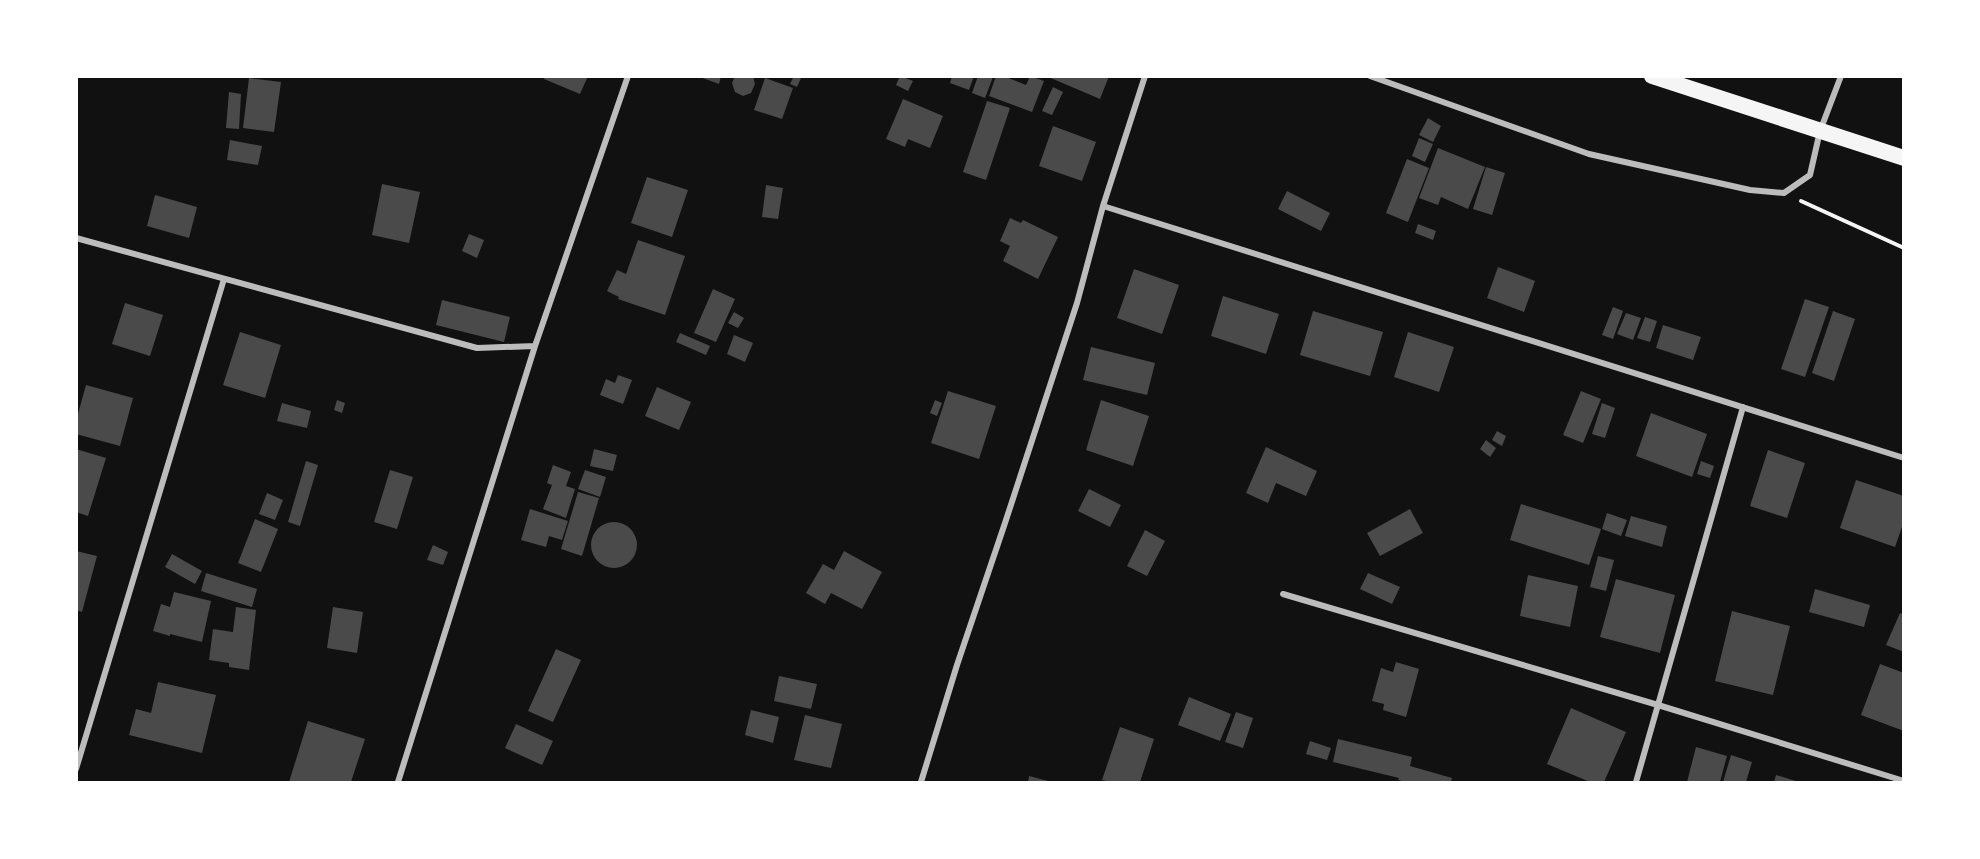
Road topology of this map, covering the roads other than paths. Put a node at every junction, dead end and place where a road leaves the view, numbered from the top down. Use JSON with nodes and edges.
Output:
{"nodes":[{"id":1,"x":628,"y":76,"type":"edge"},
{"id":2,"x":1145,"y":76,"type":"edge"},
{"id":3,"x":1371,"y":76,"type":"edge"},
{"id":4,"x":1652,"y":76,"type":"edge"},
{"id":5,"x":1842,"y":76,"type":"edge"},
{"id":6,"x":1820,"y":131,"type":"junction"},
{"id":7,"x":1904,"y":158,"type":"edge"},
{"id":8,"x":1103,"y":206,"type":"junction"},
{"id":9,"x":76,"y":238,"type":"edge"},
{"id":10,"x":224,"y":279,"type":"junction"},
{"id":11,"x":535,"y":346,"type":"junction"},
{"id":12,"x":1743,"y":407,"type":"junction"},
{"id":13,"x":1904,"y":458,"type":"edge"},
{"id":14,"x":1282,"y":594,"type":"dead end"},
{"id":15,"x":1658,"y":705,"type":"junction"},
{"id":16,"x":76,"y":769,"type":"edge"},
{"id":17,"x":1904,"y":781,"type":"edge"},
{"id":18,"x":398,"y":783,"type":"edge"},
{"id":19,"x":921,"y":783,"type":"edge"},
{"id":20,"x":1636,"y":783,"type":"edge"}],
"edges":[{"from":1,"to":11,"type":"street"},
{"from":2,"to":8,"type":"street"},
{"from":3,"to":6,"type":"street"},
{"from":4,"to":6,"type":"highway"},
{"from":5,"to":6,"type":"street"},
{"from":6,"to":7,"type":"highway"},
{"from":8,"to":12,"type":"street"},
{"from":8,"to":19,"type":"street"},
{"from":9,"to":10,"type":"street"},
{"from":10,"to":11,"type":"street"},
{"from":10,"to":16,"type":"street"},
{"from":11,"to":18,"type":"street"},
{"from":12,"to":13,"type":"street"},
{"from":12,"to":15,"type":"street"},
{"from":14,"to":15,"type":"street"},
{"from":15,"to":17,"type":"street"},
{"from":15,"to":20,"type":"street"}]}
